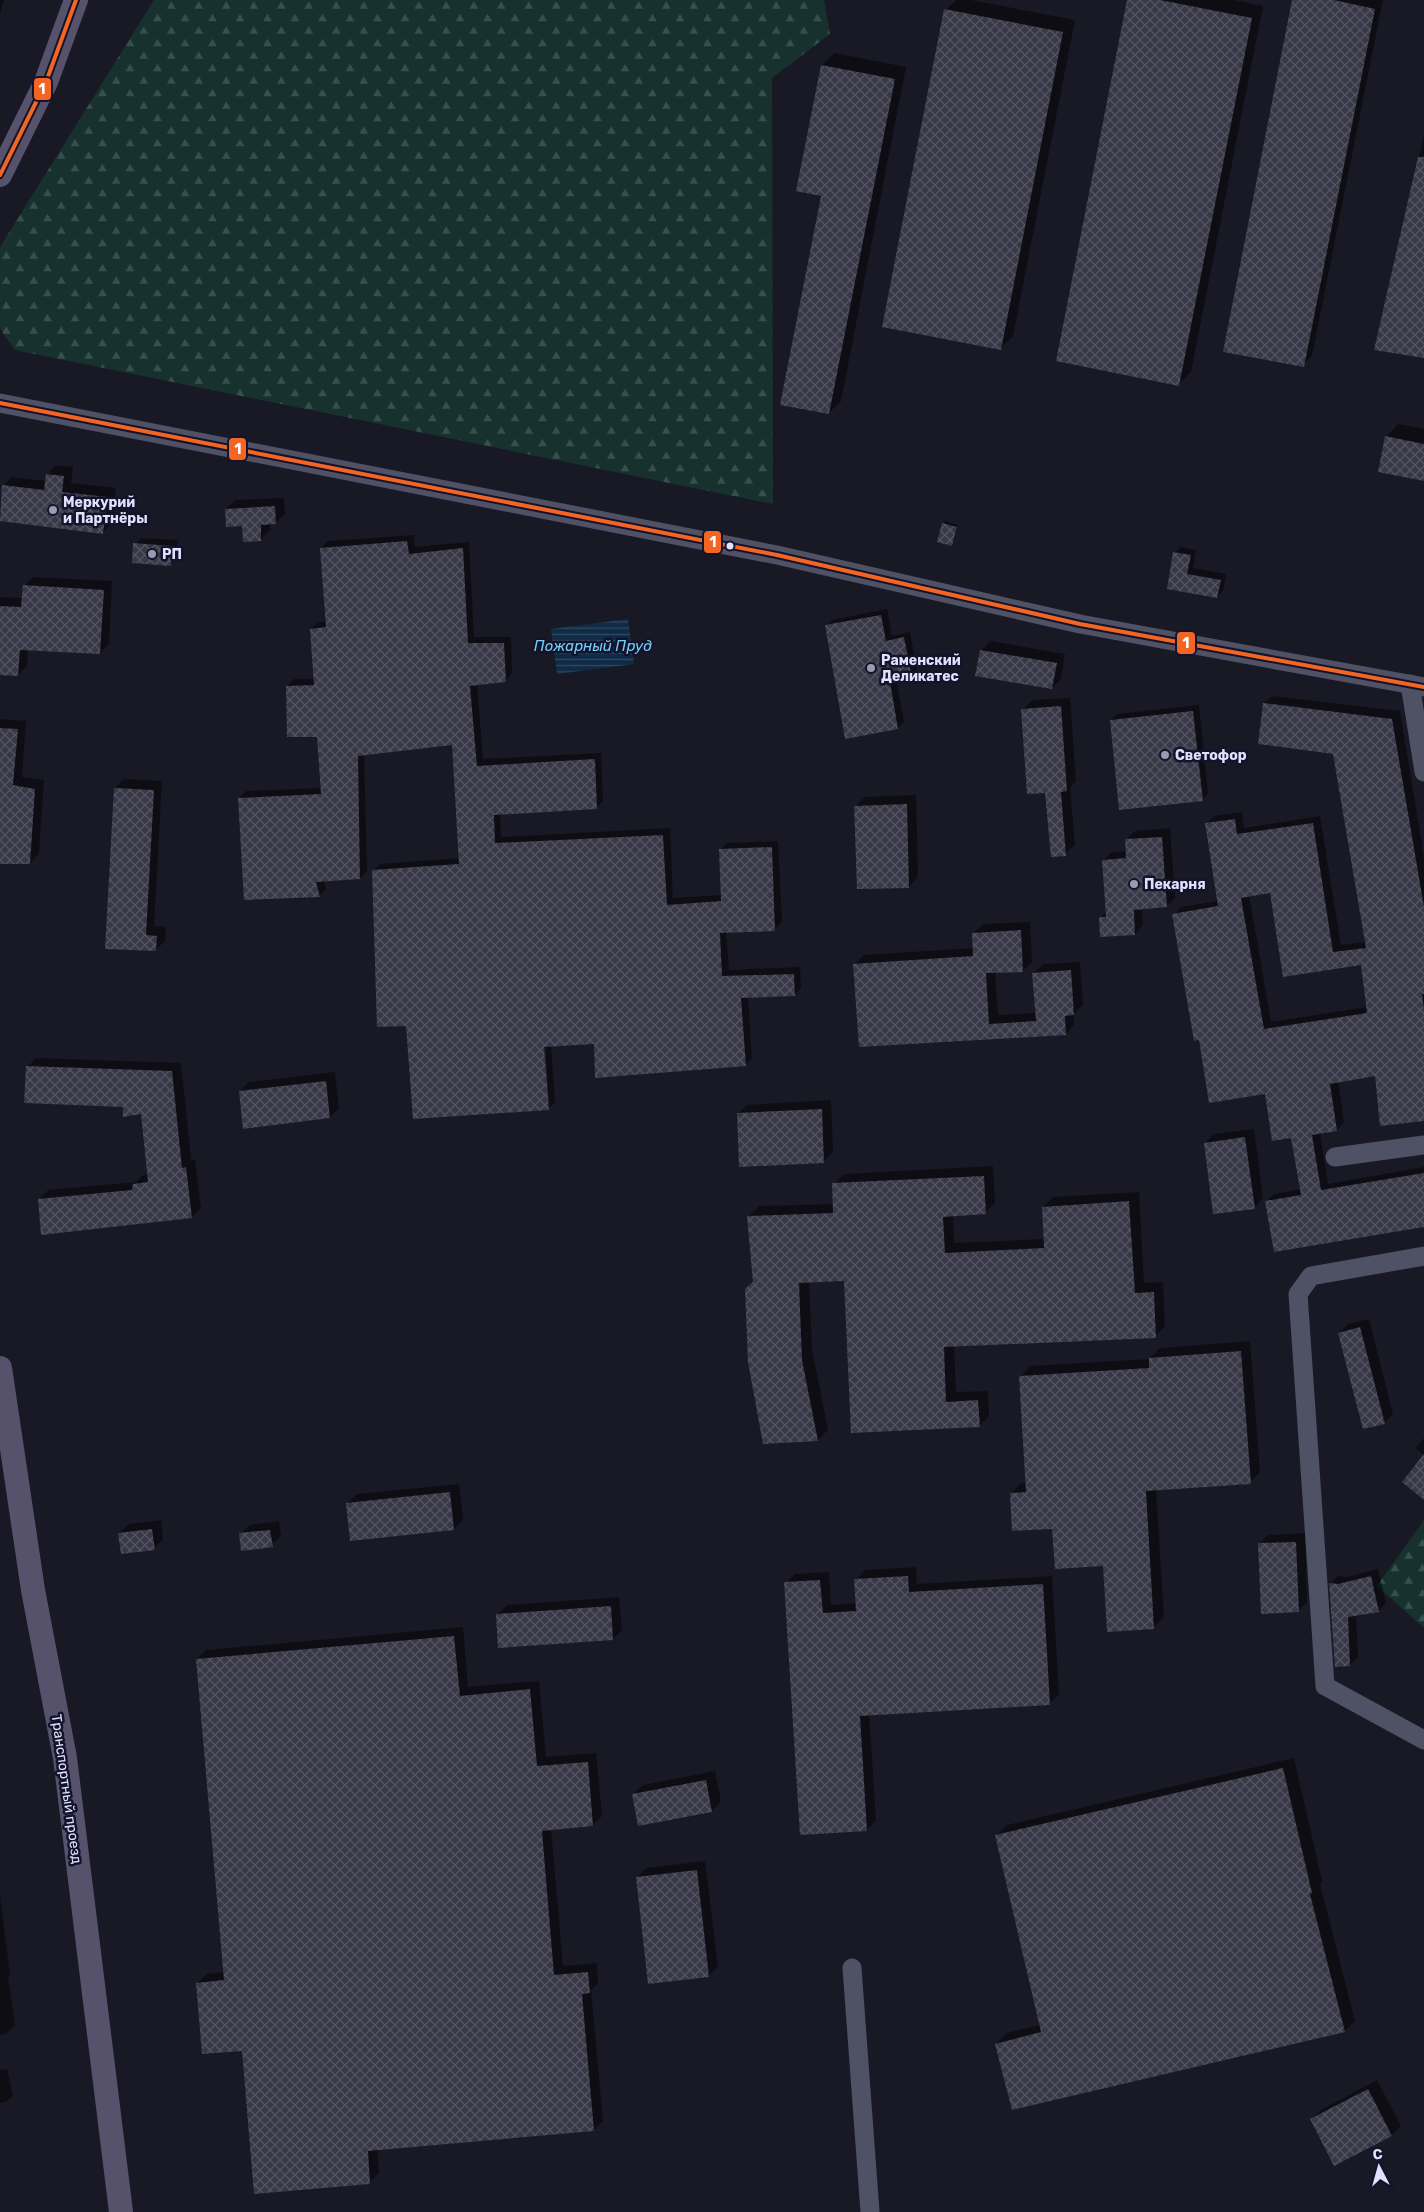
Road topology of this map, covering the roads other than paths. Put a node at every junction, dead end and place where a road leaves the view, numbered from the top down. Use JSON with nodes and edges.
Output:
{"nodes":[{"id":1,"x":76,"y":0,"type":"edge"},
{"id":2,"x":0,"y":175,"type":"edge"},
{"id":3,"x":0,"y":403,"type":"edge"},
{"id":4,"x":1417,"y":686,"type":"edge"},
{"id":5,"x":1424,"y":772,"type":"edge"},
{"id":6,"x":1424,"y":1145,"type":"edge"},
{"id":7,"x":1335,"y":1157,"type":"dead end"},
{"id":8,"x":1424,"y":1256,"type":"edge"},
{"id":9,"x":0,"y":1368,"type":"edge"},
{"id":10,"x":1424,"y":1740,"type":"edge"},
{"id":11,"x":852,"y":1968,"type":"dead end"},
{"id":12,"x":121,"y":2212,"type":"edge"},
{"id":13,"x":870,"y":2212,"type":"edge"}],
"edges":[{"from":1,"to":2,"type":"main road"},
{"from":3,"to":4,"type":"street"},
{"from":4,"to":5,"type":"street"},
{"from":6,"to":7,"type":"street"},
{"from":8,"to":10,"type":"street"},
{"from":9,"to":12,"type":"main road","name":"Транспортный проезд"},
{"from":11,"to":13,"type":"street"}]}
